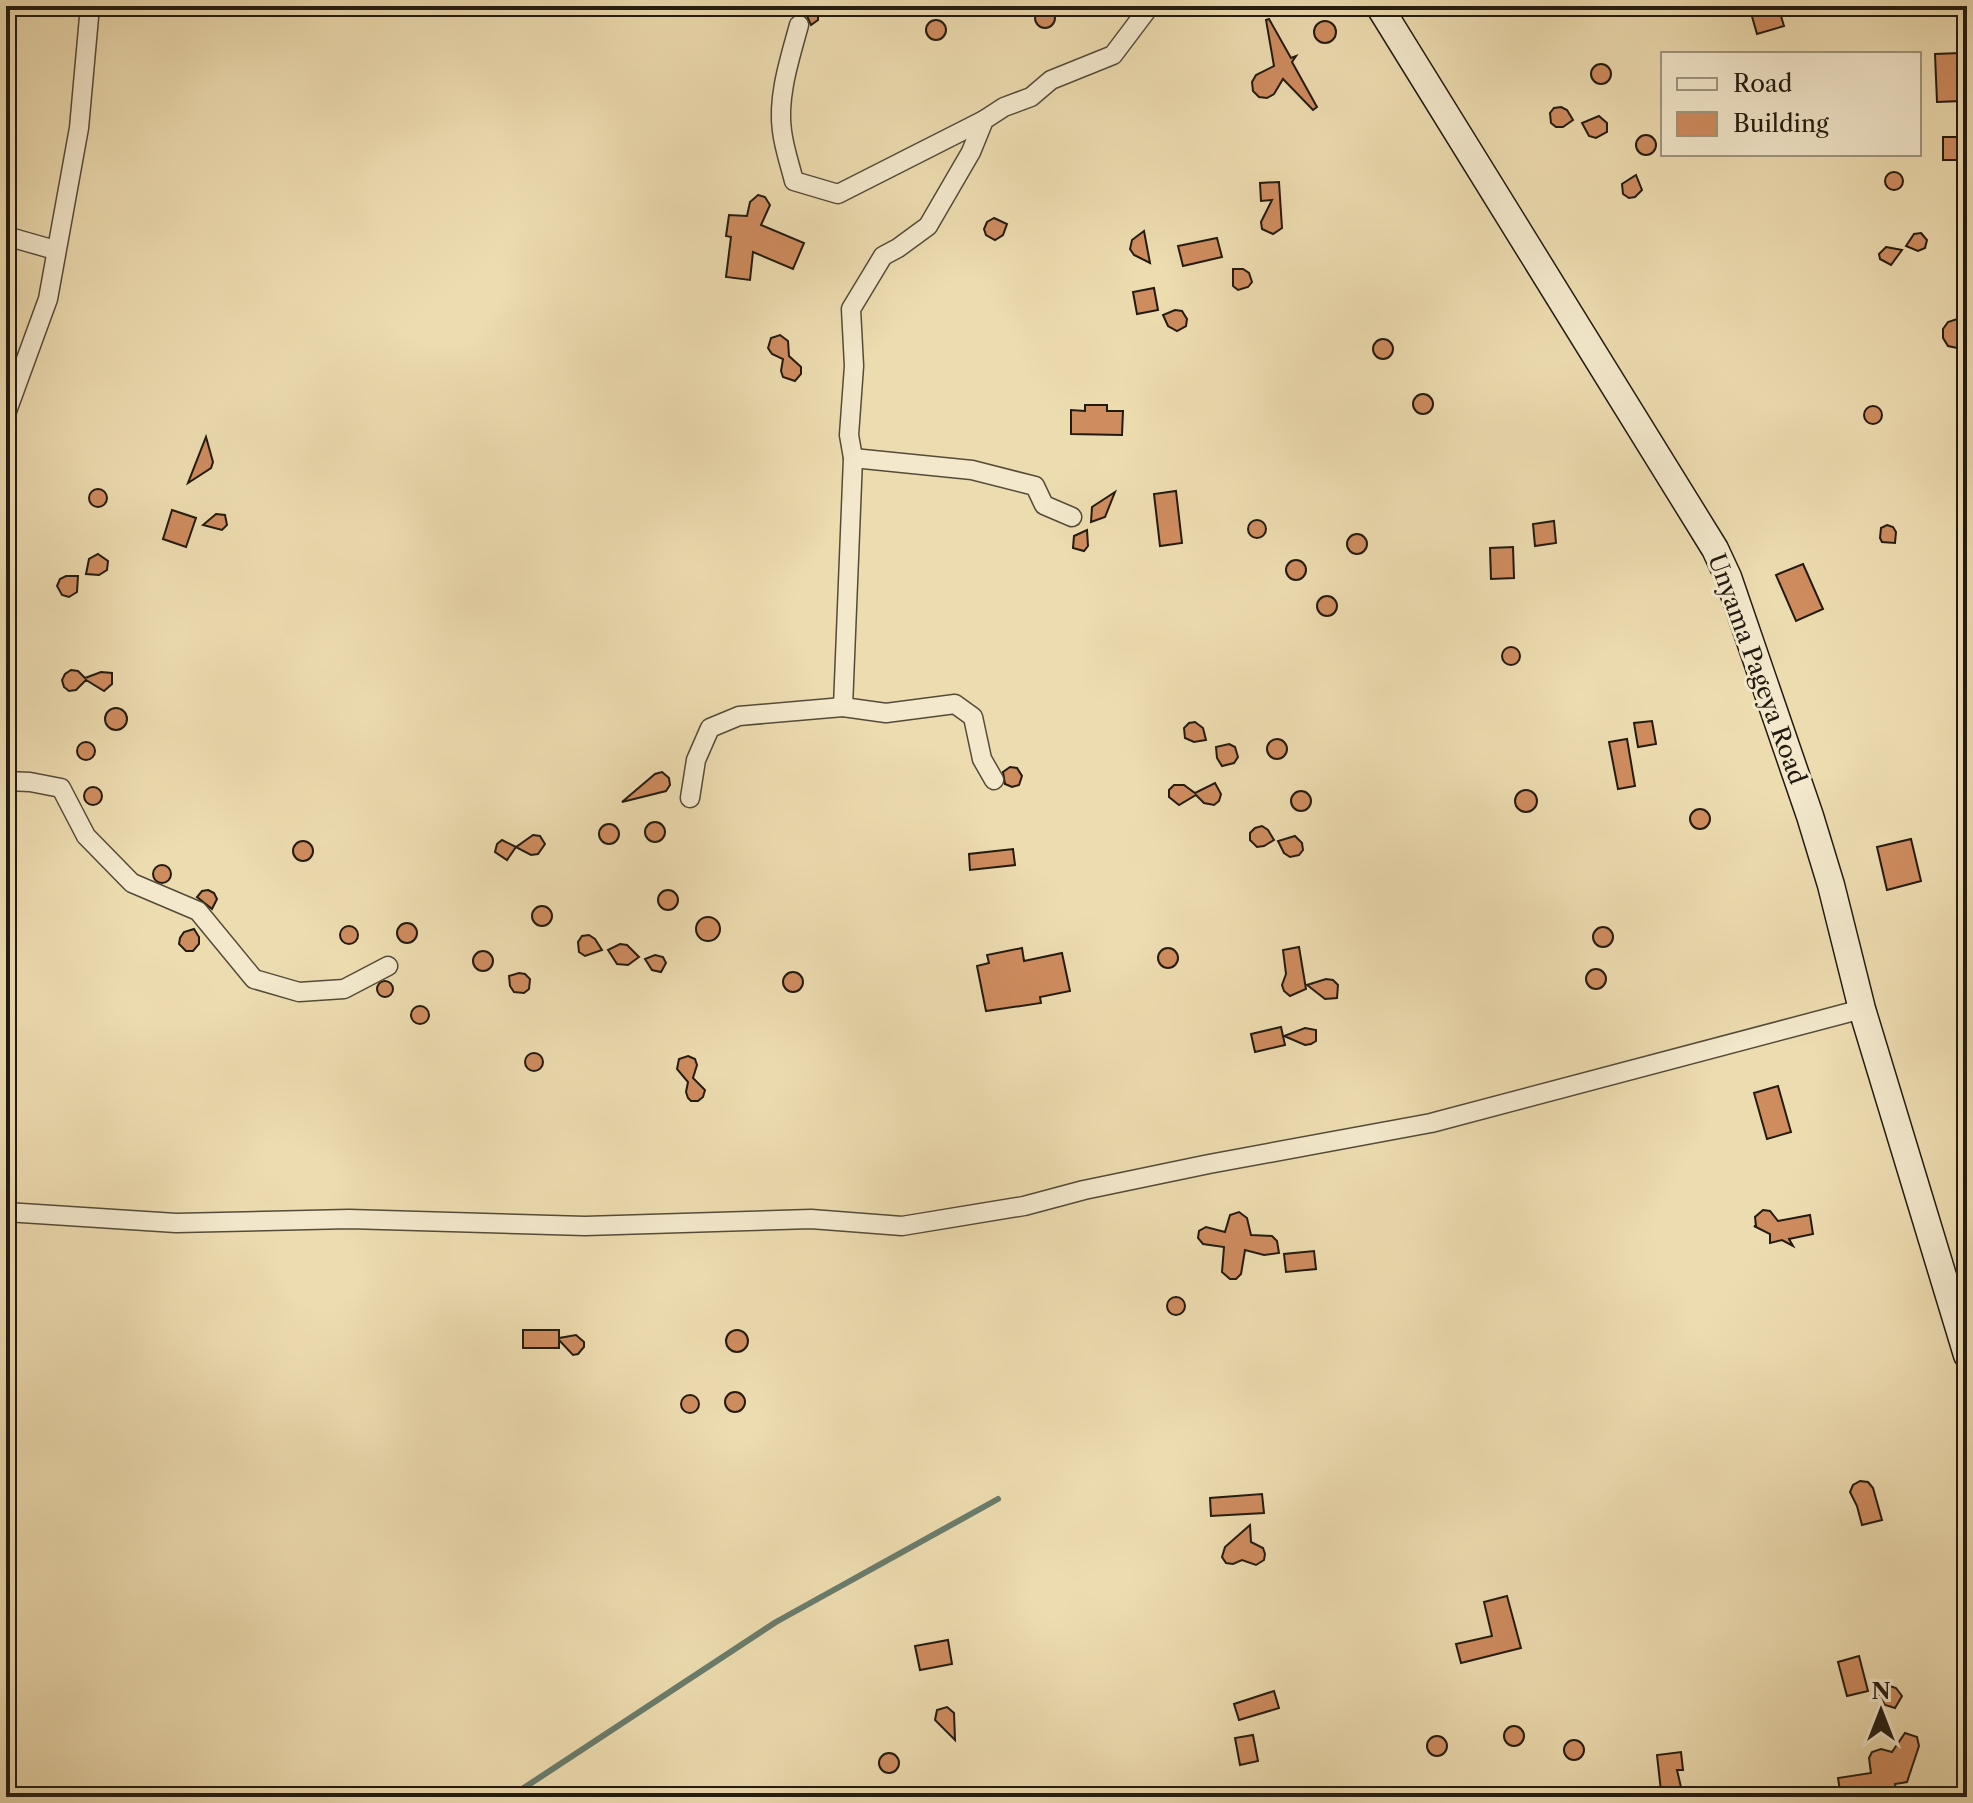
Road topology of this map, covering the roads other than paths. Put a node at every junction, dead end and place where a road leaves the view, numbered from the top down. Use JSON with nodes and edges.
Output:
{"nodes":[{"id":1,"x":90,"y":6,"type":"edge"},
{"id":2,"x":1150,"y":6,"type":"edge"},
{"id":3,"x":1379,"y":6,"type":"edge"},
{"id":4,"x":799,"y":25,"type":"dead end"},
{"id":5,"x":984,"y":120,"type":"junction"},
{"id":6,"x":6,"y":236,"type":"edge"},
{"id":7,"x":55,"y":250,"type":"junction"},
{"id":8,"x":6,"y":414,"type":"edge"},
{"id":9,"x":853,"y":458,"type":"junction"},
{"id":10,"x":1072,"y":517,"type":"dead end"},
{"id":11,"x":843,"y":707,"type":"junction"},
{"id":12,"x":994,"y":780,"type":"dead end"},
{"id":13,"x":6,"y":781,"type":"edge"},
{"id":14,"x":690,"y":798,"type":"dead end"},
{"id":15,"x":388,"y":966,"type":"dead end"},
{"id":16,"x":1862,"y":1009,"type":"junction"},
{"id":17,"x":6,"y":1212,"type":"edge"},
{"id":18,"x":1967,"y":1355,"type":"edge"}],
"edges":[{"from":1,"to":7,"type":"street"},
{"from":2,"to":5,"type":"street"},
{"from":3,"to":16,"type":"street","name":"Unyama Pageya Road"},
{"from":4,"to":5,"type":"street"},
{"from":5,"to":9,"type":"street"},
{"from":6,"to":7,"type":"street"},
{"from":7,"to":8,"type":"street"},
{"from":9,"to":10,"type":"street"},
{"from":9,"to":11,"type":"street"},
{"from":11,"to":12,"type":"street"},
{"from":11,"to":14,"type":"street"},
{"from":13,"to":15,"type":"street"},
{"from":16,"to":17,"type":"street"},
{"from":16,"to":18,"type":"street","name":"Unyama Pageya Road"}]}
